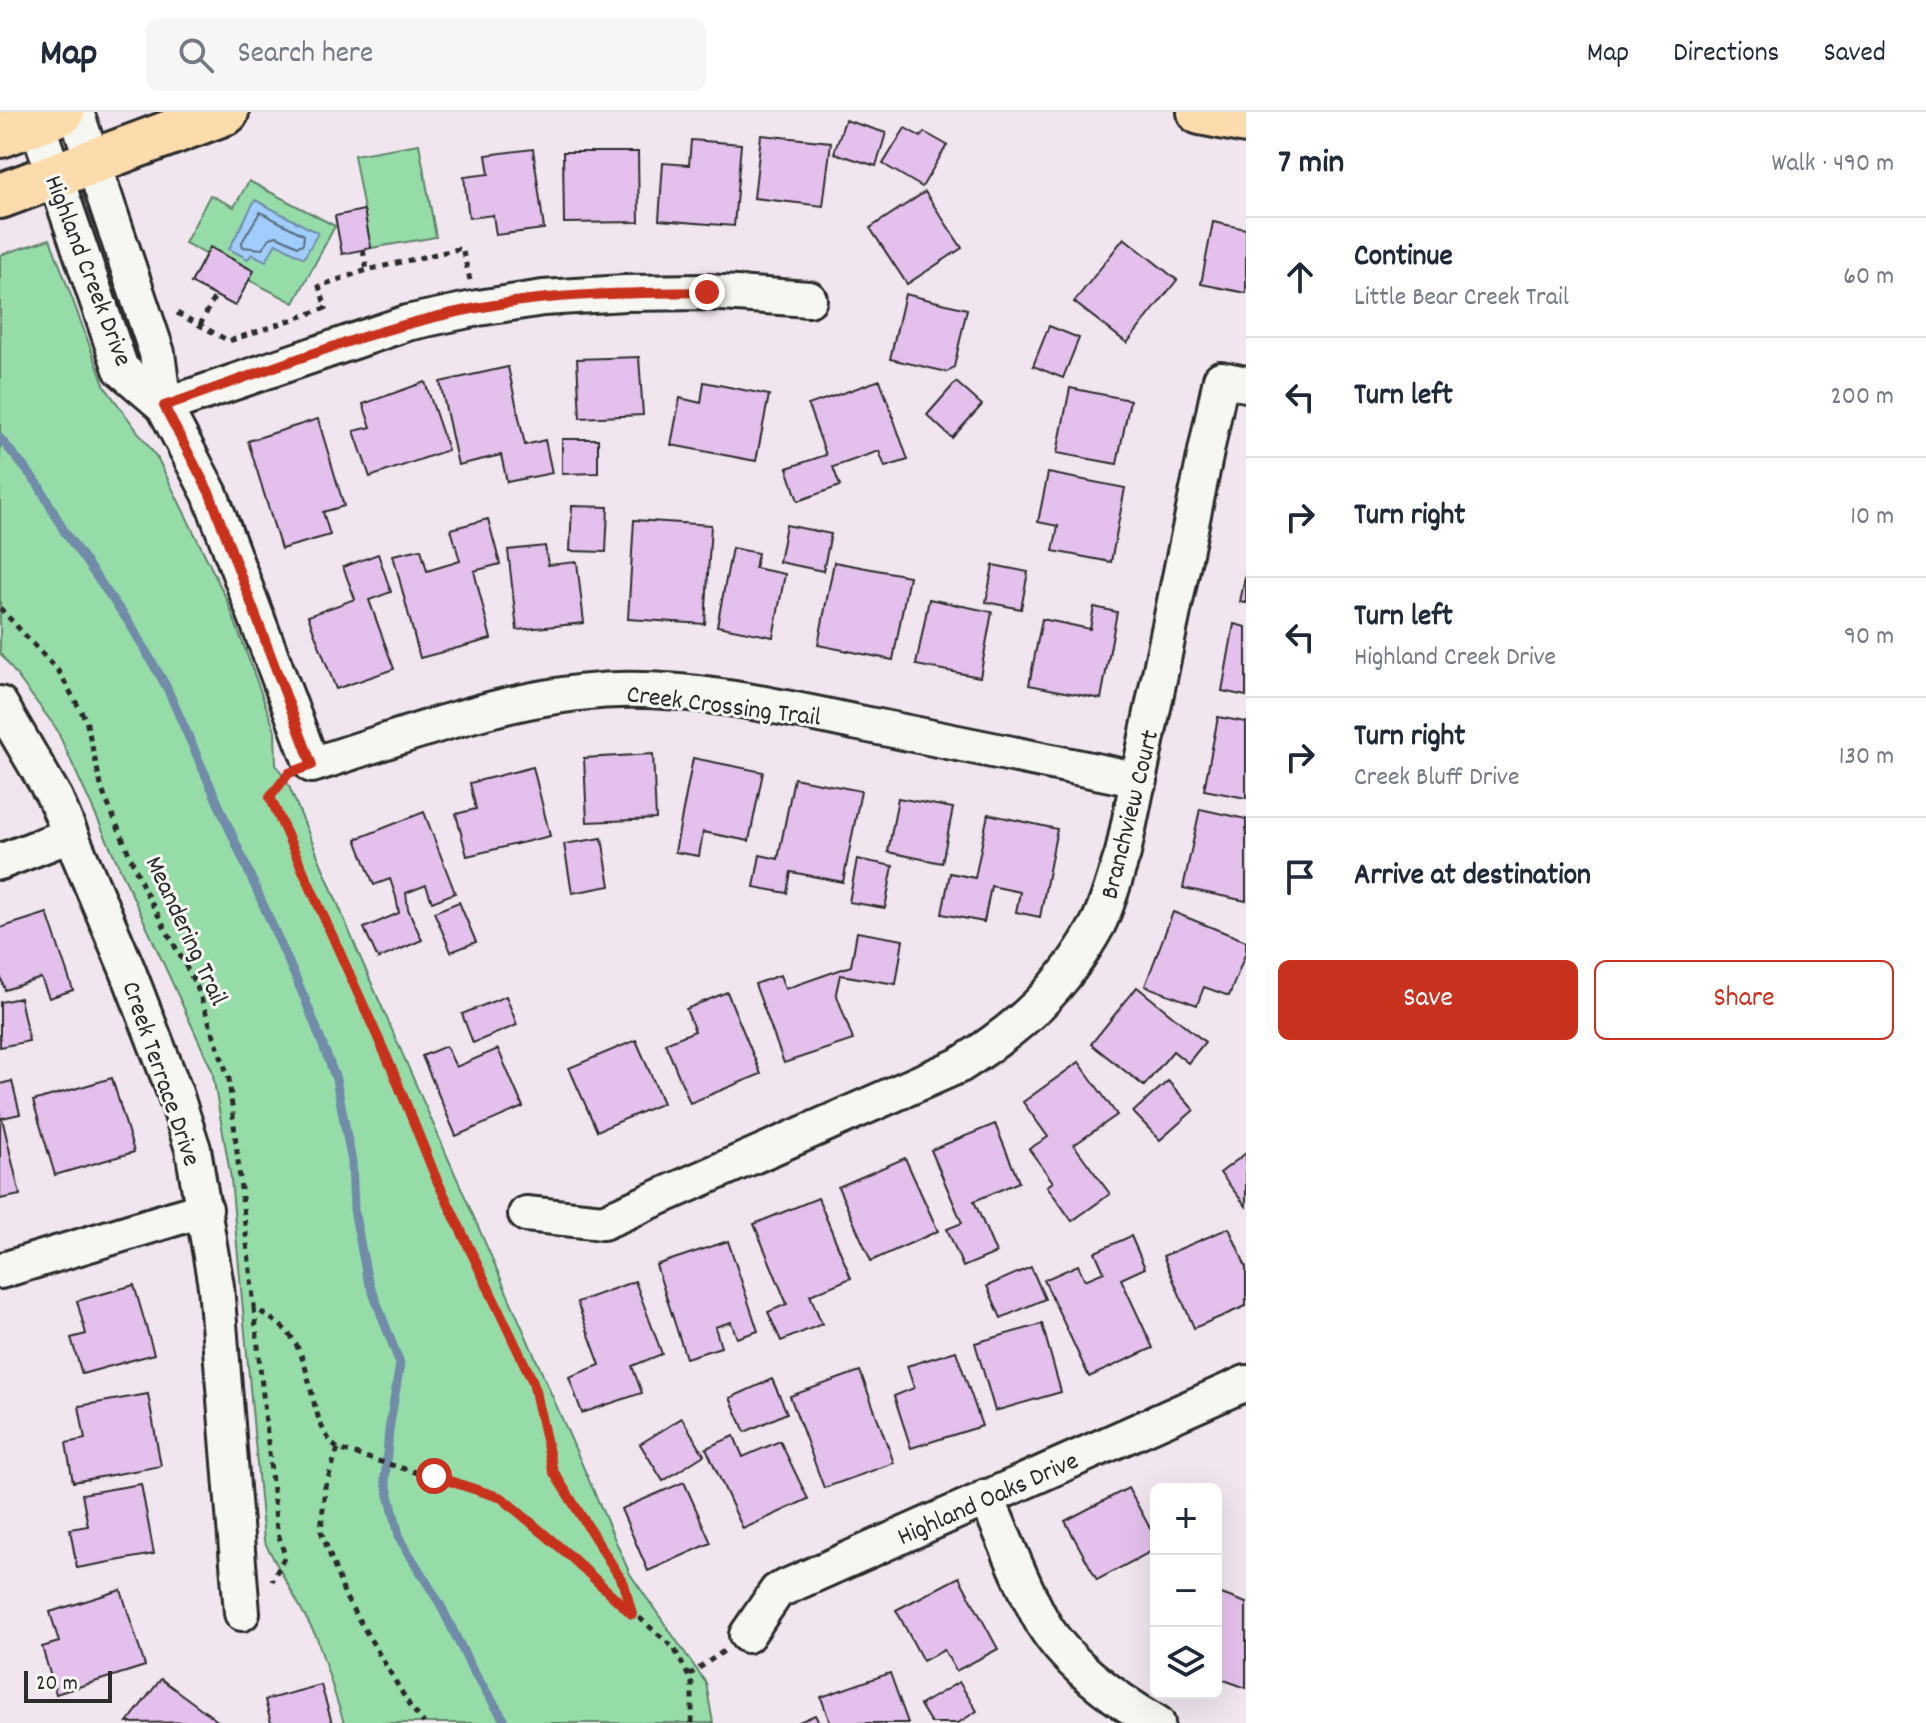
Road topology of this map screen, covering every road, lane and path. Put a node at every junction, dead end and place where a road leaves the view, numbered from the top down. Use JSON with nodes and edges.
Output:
{"nodes":[{"id":1,"x":226,"y":112,"type":"edge"},
{"id":2,"x":1200,"y":112,"type":"edge"},
{"id":3,"x":44,"y":120,"type":"edge"},
{"id":4,"x":1246,"y":121,"type":"edge"},
{"id":5,"x":73,"y":168,"type":"junction"},
{"id":6,"x":0,"y":196,"type":"edge"},
{"id":7,"x":363,"y":250,"type":"dead end"},
{"id":8,"x":367,"y":270,"type":"junction"},
{"id":9,"x":470,"y":283,"type":"dead end"},
{"id":10,"x":215,"y":296,"type":"dead end"},
{"id":11,"x":809,"y":299,"type":"dead end"},
{"id":12,"x":176,"y":313,"type":"dead end"},
{"id":13,"x":200,"y":325,"type":"junction"},
{"id":14,"x":1234,"y":381,"type":"edge"},
{"id":15,"x":164,"y":406,"type":"junction"},
{"id":16,"x":0,"y":608,"type":"edge"},
{"id":17,"x":0,"y":704,"type":"edge"},
{"id":18,"x":312,"y":765,"type":"junction"},
{"id":19,"x":1140,"y":780,"type":"junction"},
{"id":20,"x":70,"y":835,"type":"junction"},
{"id":21,"x":0,"y":862,"type":"edge"},
{"id":22,"x":205,"y":1209,"type":"junction"},
{"id":23,"x":526,"y":1214,"type":"dead end"},
{"id":24,"x":0,"y":1271,"type":"edge"},
{"id":25,"x":254,"y":1307,"type":"junction"},
{"id":26,"x":1246,"y":1383,"type":"edge"},
{"id":27,"x":338,"y":1449,"type":"junction"},
{"id":28,"x":986,"y":1497,"type":"junction"},
{"id":29,"x":242,"y":1613,"type":"joint"},
{"id":30,"x":632,"y":1614,"type":"junction"},
{"id":31,"x":747,"y":1635,"type":"joint"},
{"id":32,"x":689,"y":1675,"type":"junction"},
{"id":33,"x":424,"y":1723,"type":"edge"},
{"id":34,"x":692,"y":1723,"type":"edge"},
{"id":35,"x":1157,"y":1723,"type":"edge"}],
"edges":[{"from":1,"to":5,"type":"main road"},
{"from":2,"to":4,"type":"main road"},
{"from":3,"to":5,"type":"street","name":"Highland Creek Drive"},
{"from":5,"to":6,"type":"main road"},
{"from":5,"to":15,"type":"street","name":"Highland Creek Drive"},
{"from":7,"to":8,"type":"path"},
{"from":8,"to":9,"type":"path"},
{"from":8,"to":13,"type":"path"},
{"from":10,"to":13,"type":"path"},
{"from":11,"to":15,"type":"street"},
{"from":12,"to":13,"type":"path"},
{"from":14,"to":19,"type":"street","name":"Branchview Court"},
{"from":15,"to":18,"type":"street","name":"Highland Creek Drive"},
{"from":16,"to":25,"type":"path","name":"Meandering Trail"},
{"from":17,"to":20,"type":"street","name":"Creek Terrace Drive"},
{"from":18,"to":19,"type":"street","name":"Creek Crossing Trail"},
{"from":18,"to":30,"type":"path"},
{"from":19,"to":23,"type":"street","name":"Branchview Court"},
{"from":20,"to":21,"type":"street"},
{"from":20,"to":22,"type":"street","name":"Creek Terrace Drive"},
{"from":22,"to":24,"type":"street"},
{"from":22,"to":29,"type":"street","name":"Creek Terrace Drive"},
{"from":25,"to":27,"type":"path"},
{"from":25,"to":29,"type":"path","name":"Meandering Trail"},
{"from":26,"to":28,"type":"street","name":"Highland Oaks Drive"},
{"from":27,"to":30,"type":"path"},
{"from":27,"to":33,"type":"path"},
{"from":28,"to":31,"type":"street","name":"Highland Oaks Drive"},
{"from":28,"to":35,"type":"street"},
{"from":30,"to":32,"type":"path"},
{"from":31,"to":32,"type":"path"},
{"from":32,"to":34,"type":"path"}]}
